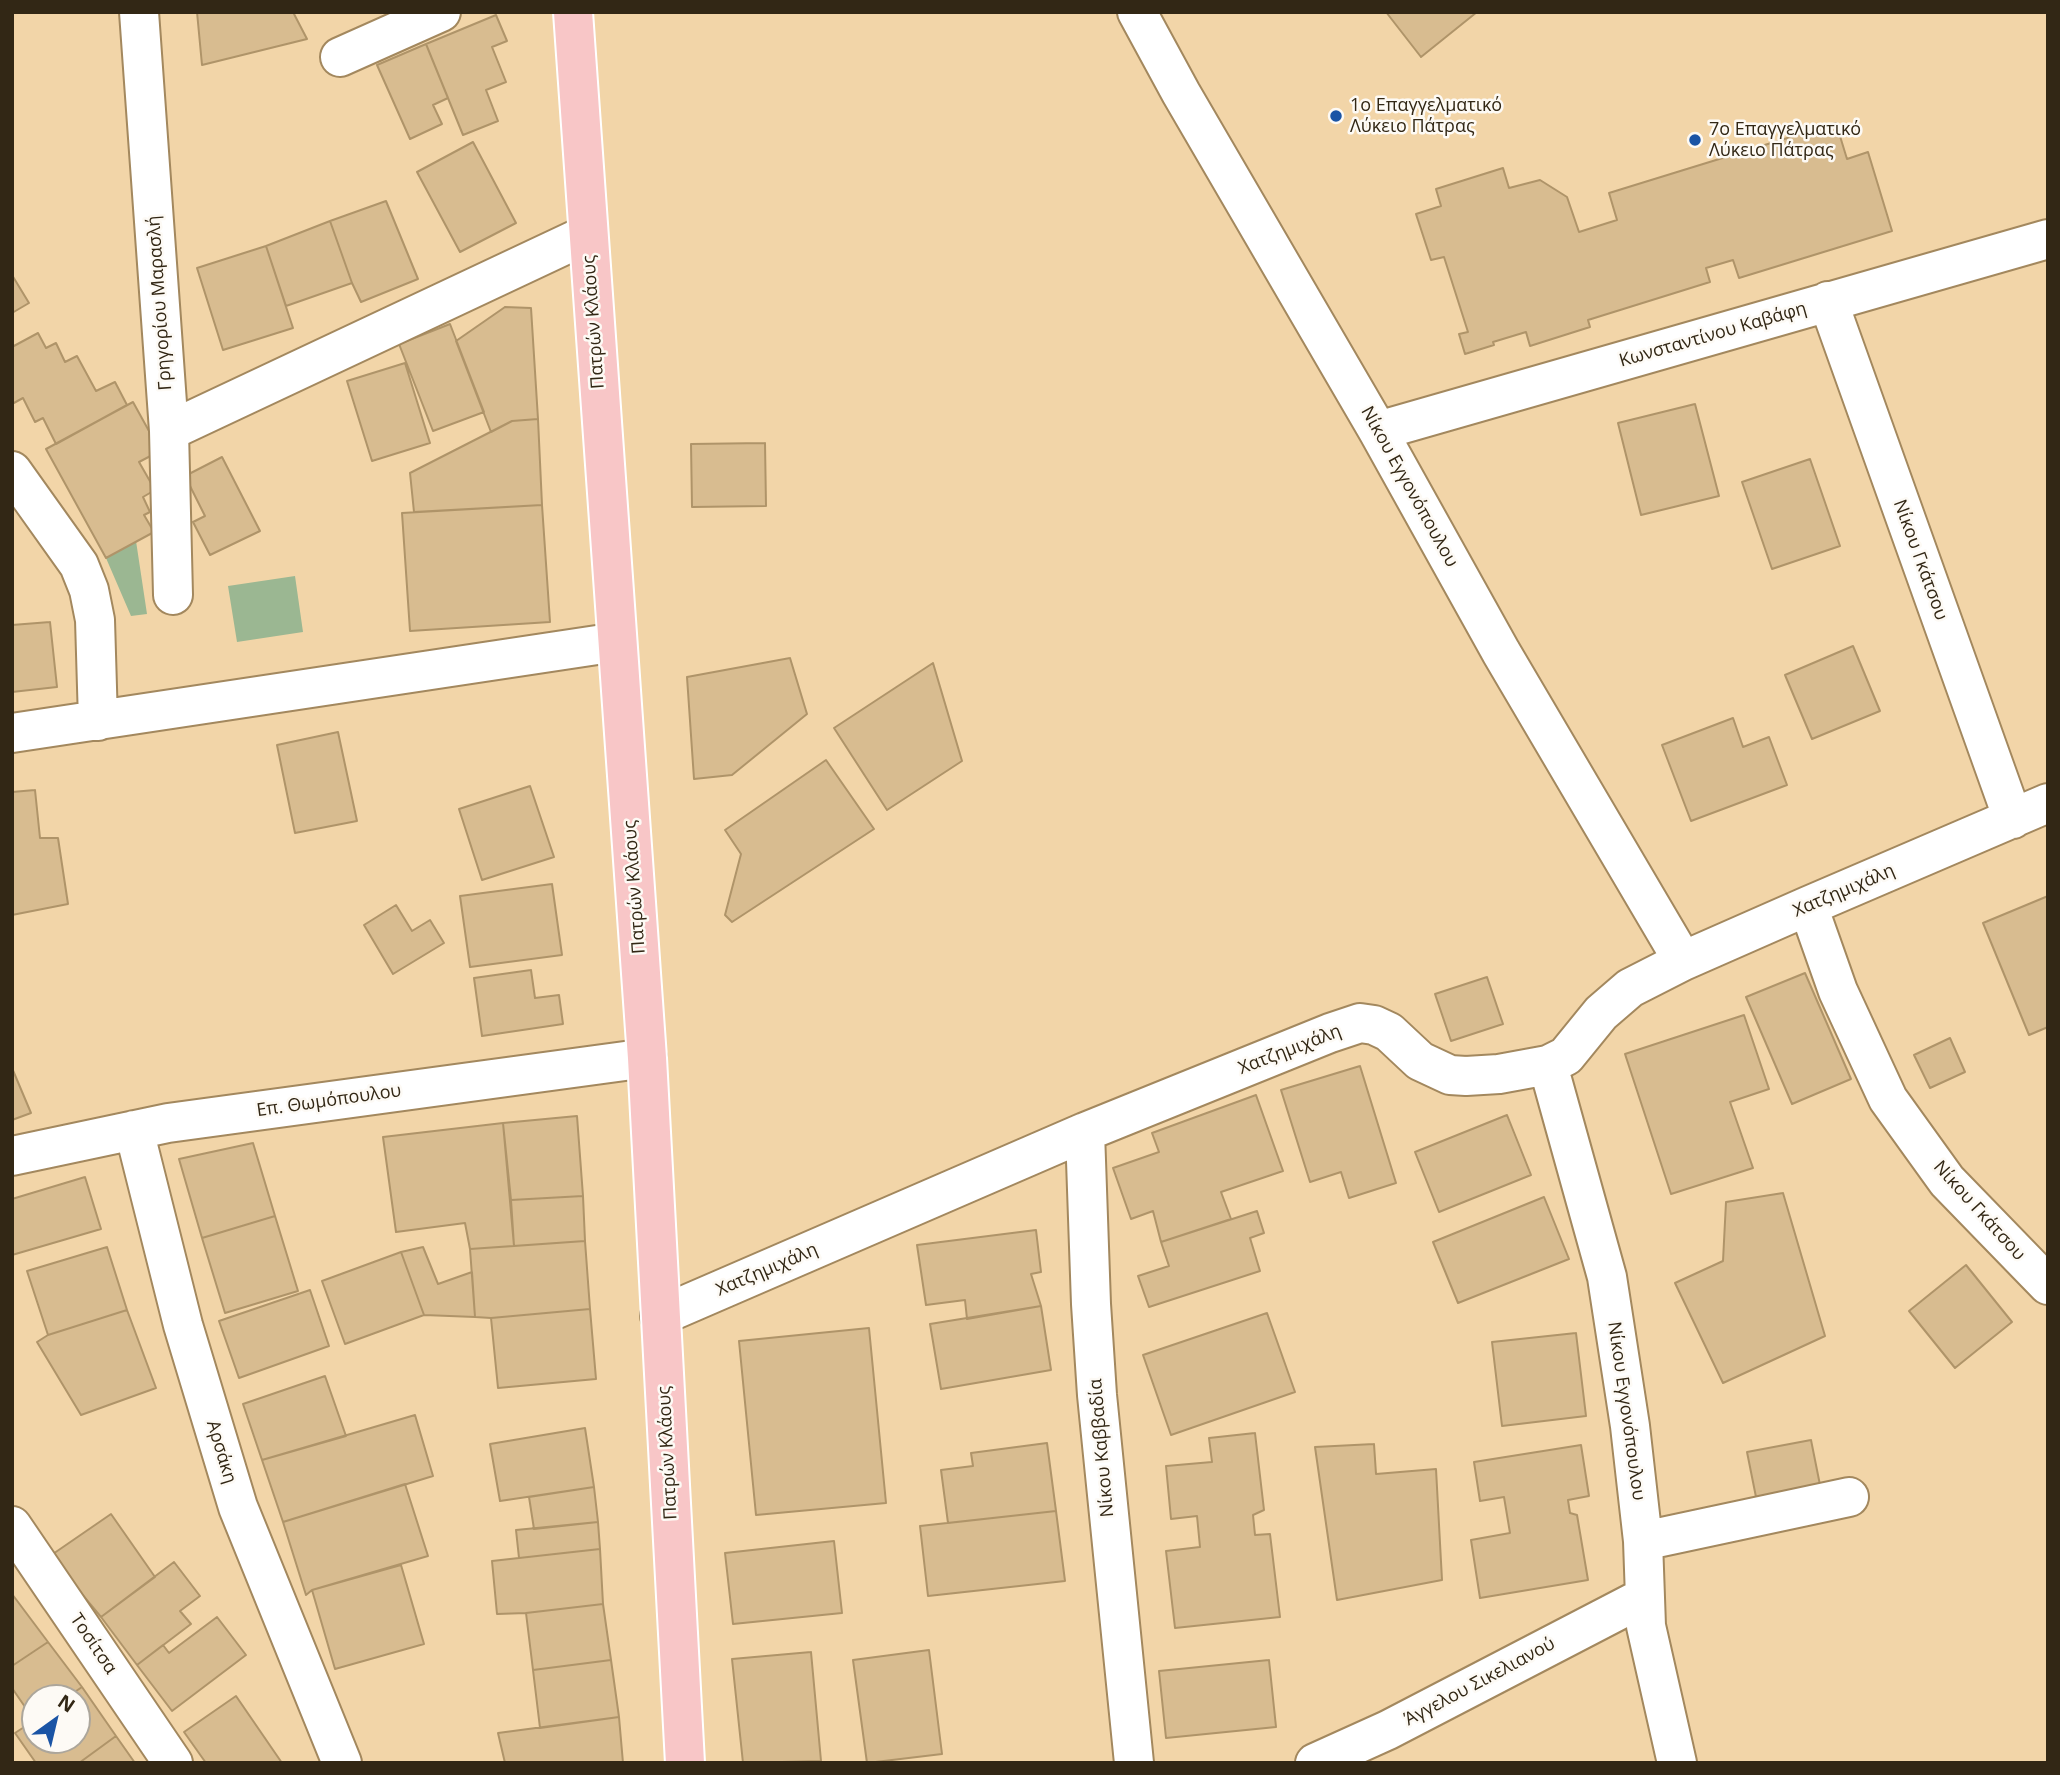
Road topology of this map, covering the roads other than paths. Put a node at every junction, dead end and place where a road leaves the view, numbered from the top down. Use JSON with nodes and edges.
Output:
{"nodes":[{"id":1,"x":139,"y":12,"type":"edge"},
{"id":2,"x":441,"y":12,"type":"edge"},
{"id":3,"x":573,"y":12,"type":"edge"},
{"id":4,"x":1137,"y":12,"type":"edge"},
{"id":5,"x":340,"y":57,"type":"dead end"},
{"id":6,"x":588,"y":234,"type":"junction"},
{"id":7,"x":2048,"y":239,"type":"edge"},
{"id":8,"x":1828,"y":302,"type":"junction"},
{"id":9,"x":169,"y":430,"type":"junction"},
{"id":10,"x":1378,"y":431,"type":"junction"},
{"id":11,"x":12,"y":471,"type":"edge"},
{"id":12,"x":173,"y":595,"type":"dead end"},
{"id":13,"x":617,"y":642,"type":"junction"},
{"id":14,"x":97,"y":720,"type":"junction"},
{"id":15,"x":12,"y":733,"type":"edge"},
{"id":16,"x":2048,"y":803,"type":"edge"},
{"id":17,"x":2013,"y":819,"type":"junction"},
{"id":18,"x":1808,"y":906,"type":"junction"},
{"id":19,"x":1683,"y":961,"type":"junction"},
{"id":20,"x":647,"y":1058,"type":"junction"},
{"id":21,"x":1548,"y":1065,"type":"junction"},
{"id":22,"x":134,"y":1130,"type":"junction"},
{"id":23,"x":1085,"y":1132,"type":"junction"},
{"id":24,"x":12,"y":1156,"type":"edge"},
{"id":25,"x":2048,"y":1285,"type":"edge"},
{"id":26,"x":660,"y":1316,"type":"junction"},
{"id":27,"x":1849,"y":1497,"type":"dead end"},
{"id":28,"x":12,"y":1526,"type":"edge"},
{"id":29,"x":1643,"y":1541,"type":"junction"},
{"id":30,"x":1644,"y":1597,"type":"junction"},
{"id":31,"x":173,"y":1763,"type":"edge"},
{"id":32,"x":342,"y":1763,"type":"edge"},
{"id":33,"x":685,"y":1763,"type":"edge"},
{"id":34,"x":1134,"y":1763,"type":"edge"},
{"id":35,"x":1315,"y":1763,"type":"edge"},
{"id":36,"x":1677,"y":1763,"type":"edge"}],
"edges":[{"from":1,"to":9,"type":"street","name":"Γρηγορίου Μαρασλή"},
{"from":2,"to":5,"type":"street"},
{"from":3,"to":6,"type":"main road","name":"Πατρών Κλάους"},
{"from":4,"to":10,"type":"street","name":"Νίκου Εγγονόπουλου"},
{"from":6,"to":9,"type":"street"},
{"from":6,"to":13,"type":"main road","name":"Πατρών Κλάους"},
{"from":7,"to":8,"type":"street","name":"Κωνσταντίνου Καβάφη"},
{"from":8,"to":10,"type":"street","name":"Κωνσταντίνου Καβάφη"},
{"from":8,"to":17,"type":"street","name":"Νίκου Γκάτσου"},
{"from":9,"to":12,"type":"street","name":"Γρηγορίου Μαρασλή"},
{"from":10,"to":19,"type":"street","name":"Νίκου Εγγονόπουλου"},
{"from":11,"to":14,"type":"street"},
{"from":13,"to":14,"type":"street"},
{"from":13,"to":20,"type":"main road","name":"Πατρών Κλάους"},
{"from":14,"to":15,"type":"street"},
{"from":16,"to":17,"type":"street","name":"Χατζημιχάλη"},
{"from":17,"to":18,"type":"street","name":"Χατζημιχάλη"},
{"from":18,"to":19,"type":"street","name":"Χατζημιχάλη"},
{"from":18,"to":25,"type":"street","name":"Νίκου Γκάτσου"},
{"from":19,"to":21,"type":"street","name":"Χατζημιχάλη"},
{"from":20,"to":22,"type":"street","name":"Επ. Θωμόπουλου"},
{"from":20,"to":26,"type":"main road","name":"Πατρών Κλάους"},
{"from":21,"to":23,"type":"street","name":"Χατζημιχάλη"},
{"from":21,"to":29,"type":"street","name":"Νίκου Εγγονόπουλου"},
{"from":22,"to":24,"type":"street","name":"Επ. Θωμόπουλου"},
{"from":22,"to":32,"type":"street","name":"Αρσάκη"},
{"from":23,"to":26,"type":"street","name":"Χατζημιχάλη"},
{"from":23,"to":34,"type":"street","name":"Νίκου Καββαδία"},
{"from":26,"to":33,"type":"main road","name":"Πατρών Κλάους"},
{"from":27,"to":29,"type":"street"},
{"from":28,"to":31,"type":"street","name":"Τοσίτσα"},
{"from":29,"to":30,"type":"street","name":"Νίκου Εγγονόπουλου"},
{"from":30,"to":35,"type":"street","name":"Άγγελου Σικελιανού"},
{"from":30,"to":36,"type":"street","name":"Νίκου Εγγονόπουλου"}]}
